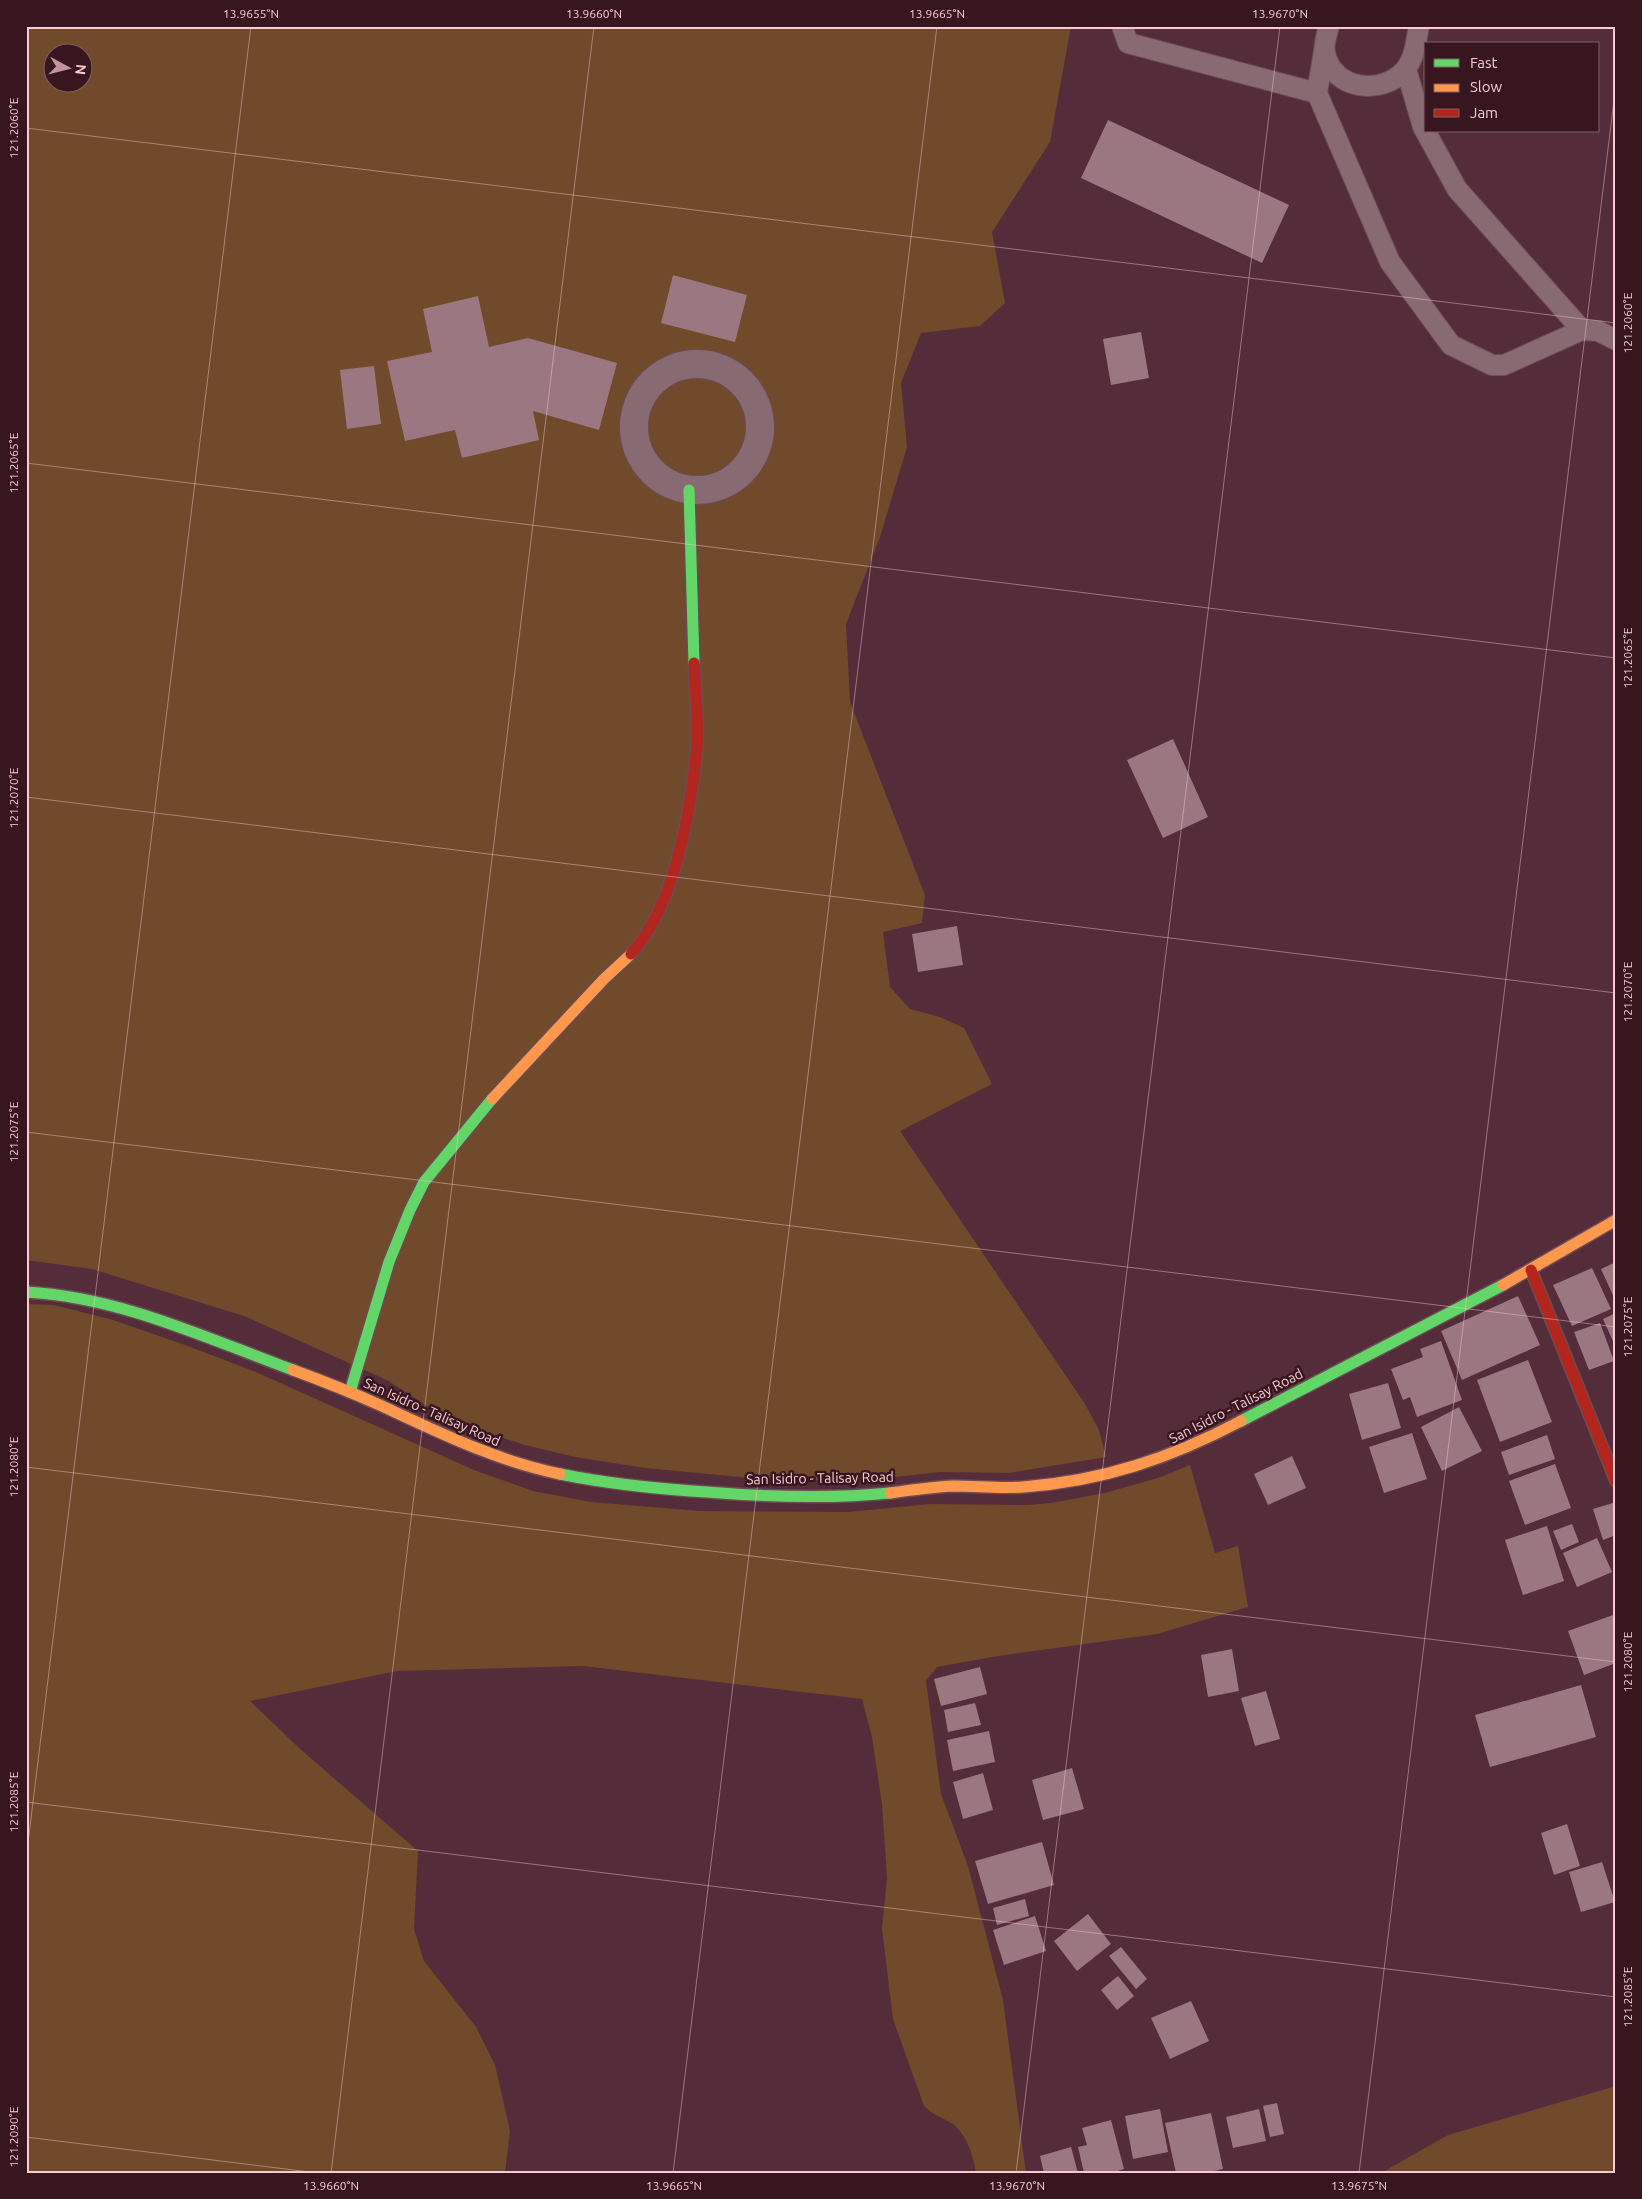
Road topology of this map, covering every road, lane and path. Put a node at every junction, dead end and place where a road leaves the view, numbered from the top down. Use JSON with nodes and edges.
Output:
{"nodes":[{"id":1,"x":1122,"y":26,"type":"edge"},
{"id":2,"x":1329,"y":26,"type":"edge"},
{"id":3,"x":1419,"y":26,"type":"edge"},
{"id":4,"x":1324,"y":51,"type":"junction"},
{"id":5,"x":1406,"y":69,"type":"junction"},
{"id":6,"x":1317,"y":93,"type":"junction"},
{"id":7,"x":1424,"y":129,"type":"edge"},
{"id":8,"x":1426,"y":132,"type":"edge"},
{"id":9,"x":1582,"y":330,"type":"junction"},
{"id":10,"x":1616,"y":340,"type":"edge"},
{"id":11,"x":689,"y":490,"type":"junction"},
{"id":12,"x":1616,"y":1220,"type":"edge"},
{"id":13,"x":1531,"y":1270,"type":"junction"},
{"id":14,"x":26,"y":1292,"type":"edge"},
{"id":15,"x":350,"y":1392,"type":"junction"},
{"id":16,"x":1616,"y":1481,"type":"edge"}],
"edges":[{"from":1,"to":6,"type":"lane"},
{"from":2,"to":4,"type":"lane"},
{"from":3,"to":5,"type":"lane"},
{"from":4,"to":5,"type":"lane"},
{"from":4,"to":6,"type":"lane"},
{"from":5,"to":7,"type":"lane"},
{"from":6,"to":9,"type":"lane"},
{"from":8,"to":9,"type":"lane"},
{"from":9,"to":10,"type":"lane"},
{"from":11,"to":11,"type":"street"},
{"from":11,"to":15,"type":"street"},
{"from":12,"to":13,"type":"street","name":"San Isidro - Talisay Road"},
{"from":13,"to":15,"type":"street","name":"San Isidro - Talisay Road"},
{"from":13,"to":16,"type":"street"},
{"from":14,"to":15,"type":"street","name":"San Isidro - Talisay Road"}]}
